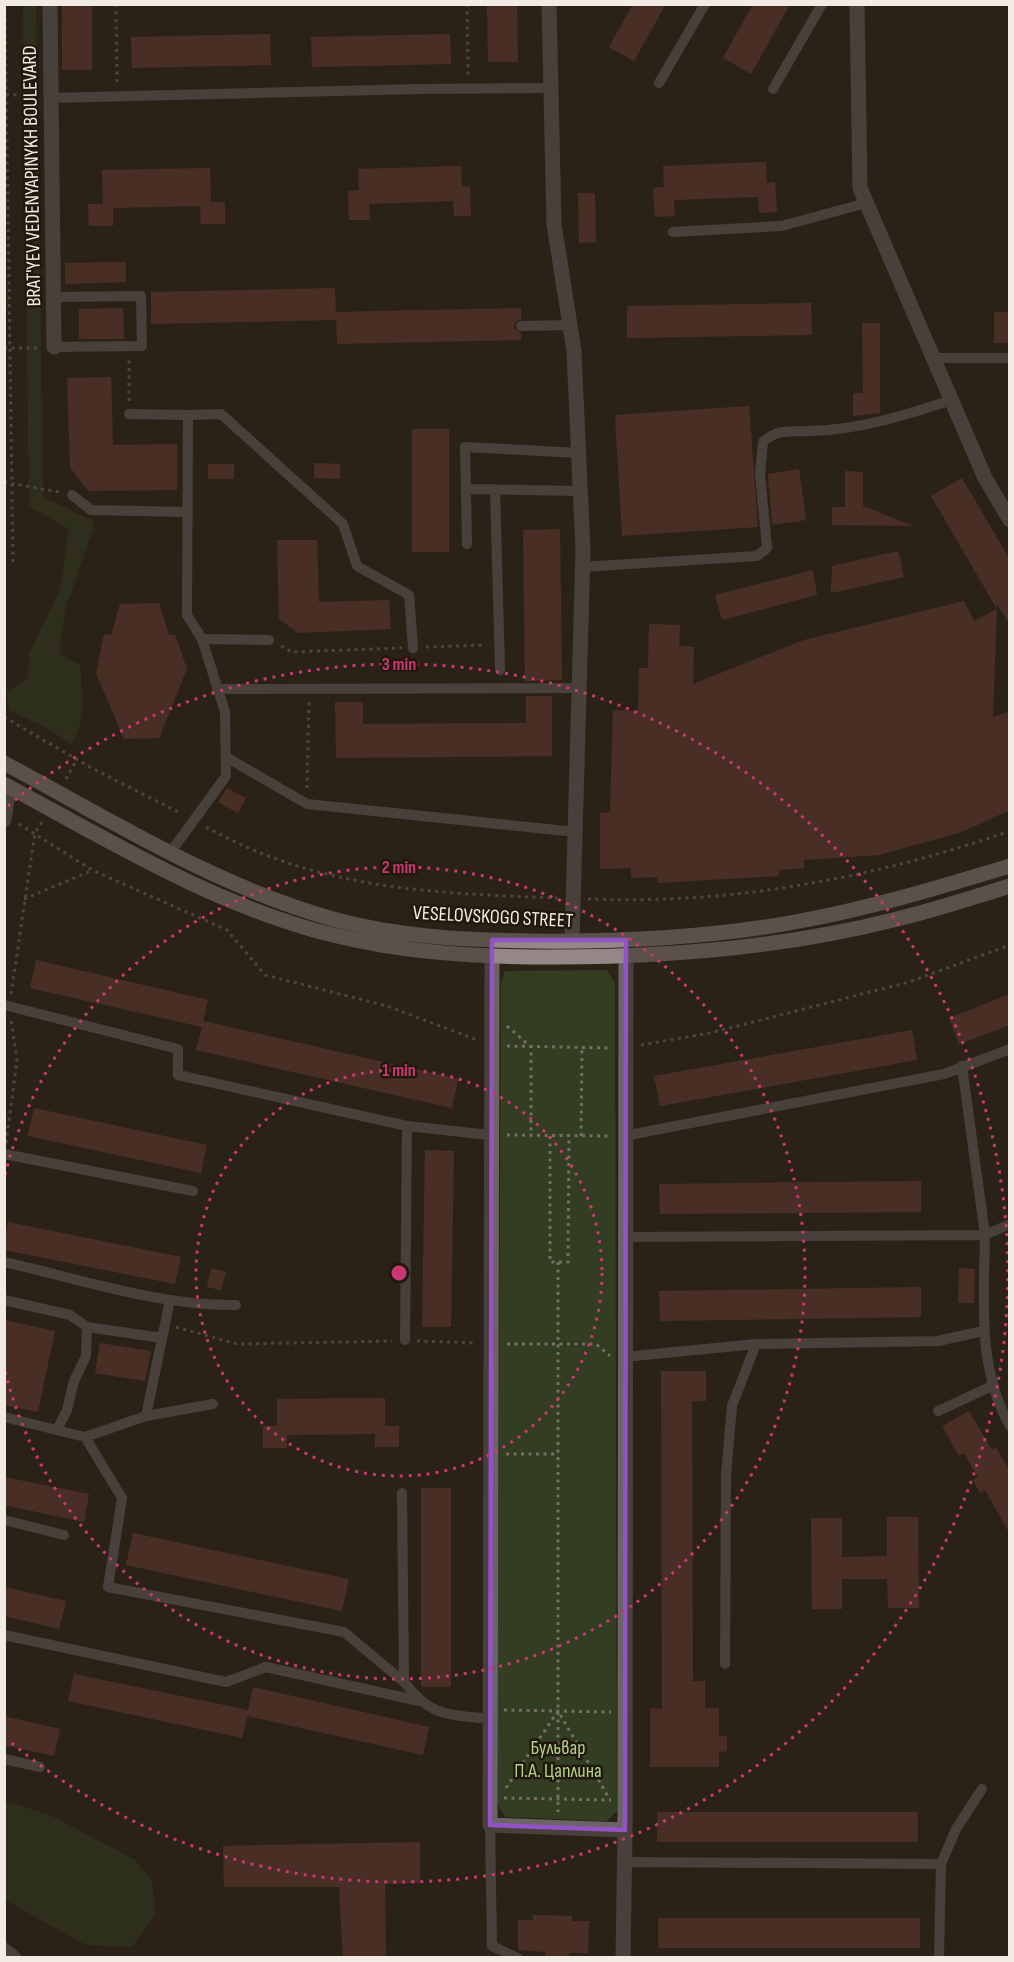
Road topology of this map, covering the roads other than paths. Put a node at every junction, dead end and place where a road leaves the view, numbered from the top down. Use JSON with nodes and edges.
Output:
{"nodes":[{"id":1,"x":50,"y":4,"type":"edge"},
{"id":2,"x":549,"y":4,"type":"edge"},
{"id":3,"x":705,"y":4,"type":"edge"},
{"id":4,"x":822,"y":4,"type":"edge"},
{"id":5,"x":857,"y":4,"type":"edge"},
{"id":6,"x":659,"y":82,"type":"dead end"},
{"id":7,"x":551,"y":88,"type":"junction"},
{"id":8,"x":773,"y":89,"type":"dead end"},
{"id":9,"x":51,"y":98,"type":"junction"},
{"id":10,"x":866,"y":203,"type":"junction"},
{"id":11,"x":673,"y":232,"type":"dead end"},
{"id":12,"x":53,"y":297,"type":"junction"},
{"id":13,"x":570,"y":325,"type":"junction"},
{"id":14,"x":521,"y":326,"type":"dead end"},
{"id":15,"x":47,"y":347,"type":"joint"},
{"id":16,"x":933,"y":358,"type":"junction"},
{"id":17,"x":1010,"y":358,"type":"edge"},
{"id":18,"x":952,"y":400,"type":"junction"},
{"id":19,"x":129,"y":414,"type":"road end"},
{"id":20,"x":189,"y":415,"type":"junction"},
{"id":21,"x":579,"y":453,"type":"junction"},
{"id":22,"x":466,"y":489,"type":"junction"},
{"id":23,"x":495,"y":489,"type":"junction"},
{"id":24,"x":580,"y":491,"type":"junction"},
{"id":25,"x":72,"y":495,"type":"road end"},
{"id":26,"x":188,"y":512,"type":"junction"},
{"id":27,"x":1010,"y":520,"type":"edge"},
{"id":28,"x":467,"y":544,"type":"dead end"},
{"id":29,"x":582,"y":567,"type":"junction"},
{"id":30,"x":202,"y":639,"type":"junction"},
{"id":31,"x":268,"y":640,"type":"road end"},
{"id":32,"x":413,"y":648,"type":"road end"},
{"id":33,"x":500,"y":670,"type":"dead end"},
{"id":34,"x":579,"y":688,"type":"junction"},
{"id":35,"x":218,"y":689,"type":"junction"},
{"id":36,"x":226,"y":757,"type":"junction"},
{"id":37,"x":11,"y":767,"type":"edge"},
{"id":38,"x":7,"y":786,"type":"edge"},
{"id":39,"x":4,"y":820,"type":"edge"},
{"id":40,"x":576,"y":832,"type":"junction"},
{"id":41,"x":170,"y":853,"type":"junction"},
{"id":42,"x":1010,"y":866,"type":"edge"},
{"id":43,"x":1010,"y":886,"type":"edge"},
{"id":44,"x":626,"y":939,"type":"junction"},
{"id":45,"x":492,"y":940,"type":"junction"},
{"id":46,"x":572,"y":941,"type":"junction"},
{"id":47,"x":492,"y":957,"type":"junction"},
{"id":48,"x":626,"y":957,"type":"junction"},
{"id":49,"x":7,"y":1005,"type":"edge"},
{"id":50,"x":1010,"y":1049,"type":"edge"},
{"id":51,"x":962,"y":1066,"type":"junction"},
{"id":52,"x":407,"y":1126,"type":"junction"},
{"id":53,"x":490,"y":1136,"type":"junction"},
{"id":54,"x":624,"y":1136,"type":"junction"},
{"id":55,"x":4,"y":1154,"type":"edge"},
{"id":56,"x":193,"y":1191,"type":"dead end"},
{"id":57,"x":1010,"y":1224,"type":"edge"},
{"id":58,"x":985,"y":1235,"type":"junction"},
{"id":59,"x":624,"y":1236,"type":"junction"},
{"id":60,"x":4,"y":1262,"type":"edge"},
{"id":61,"x":4,"y":1300,"type":"edge"},
{"id":62,"x":170,"y":1300,"type":"junction"},
{"id":63,"x":236,"y":1305,"type":"dead end"},
{"id":64,"x":87,"y":1327,"type":"junction"},
{"id":65,"x":983,"y":1331,"type":"junction"},
{"id":66,"x":162,"y":1338,"type":"junction"},
{"id":67,"x":405,"y":1340,"type":"dead end"},
{"id":68,"x":756,"y":1344,"type":"junction"},
{"id":69,"x":624,"y":1357,"type":"junction"},
{"id":70,"x":994,"y":1385,"type":"junction"},
{"id":71,"x":213,"y":1404,"type":"dead end"},
{"id":72,"x":938,"y":1411,"type":"dead end"},
{"id":73,"x":146,"y":1416,"type":"junction"},
{"id":74,"x":4,"y":1417,"type":"edge"},
{"id":75,"x":1010,"y":1426,"type":"edge"},
{"id":76,"x":57,"y":1430,"type":"junction"},
{"id":77,"x":86,"y":1437,"type":"junction"},
{"id":78,"x":402,"y":1493,"type":"dead end"},
{"id":79,"x":4,"y":1520,"type":"edge"},
{"id":80,"x":64,"y":1535,"type":"dead end"},
{"id":81,"x":4,"y":1635,"type":"edge"},
{"id":82,"x":725,"y":1664,"type":"dead end"},
{"id":83,"x":404,"y":1682,"type":"junction"},
{"id":84,"x":419,"y":1701,"type":"junction"},
{"id":85,"x":490,"y":1714,"type":"junction"},
{"id":86,"x":4,"y":1759,"type":"edge"},
{"id":87,"x":40,"y":1767,"type":"dead end"},
{"id":88,"x":982,"y":1789,"type":"dead end"},
{"id":89,"x":490,"y":1825,"type":"junction"},
{"id":90,"x":625,"y":1830,"type":"junction"},
{"id":91,"x":625,"y":1862,"type":"junction"},
{"id":92,"x":940,"y":1864,"type":"junction"},
{"id":93,"x":4,"y":1950,"type":"edge"},
{"id":94,"x":492,"y":1952,"type":"edge"},
{"id":95,"x":14,"y":1958,"type":"edge"},
{"id":96,"x":518,"y":1958,"type":"edge"},
{"id":97,"x":623,"y":1958,"type":"edge"},
{"id":98,"x":939,"y":1958,"type":"edge"}],
"edges":[{"from":1,"to":9,"type":"street","name":"BRAT'YEV VEDENYAPINYKH BOULEVARD"},
{"from":2,"to":7,"type":"street"},
{"from":3,"to":6,"type":"lane"},
{"from":4,"to":8,"type":"lane"},
{"from":5,"to":10,"type":"street"},
{"from":7,"to":9,"type":"lane"},
{"from":7,"to":13,"type":"street"},
{"from":9,"to":12,"type":"street","name":"BRAT'YEV VEDENYAPINYKH BOULEVARD"},
{"from":10,"to":11,"type":"lane"},
{"from":10,"to":16,"type":"street"},
{"from":12,"to":15,"type":"street","name":"BRAT'YEV VEDENYAPINYKH BOULEVARD"},
{"from":12,"to":15,"type":"lane"},
{"from":13,"to":14,"type":"lane"},
{"from":13,"to":21,"type":"street"},
{"from":16,"to":17,"type":"lane"},
{"from":16,"to":18,"type":"street"},
{"from":18,"to":27,"type":"street"},
{"from":18,"to":29,"type":"lane"},
{"from":19,"to":20,"type":"lane"},
{"from":20,"to":26,"type":"lane"},
{"from":20,"to":32,"type":"lane"},
{"from":21,"to":22,"type":"lane"},
{"from":21,"to":24,"type":"street"},
{"from":22,"to":23,"type":"lane"},
{"from":22,"to":28,"type":"lane"},
{"from":23,"to":24,"type":"lane"},
{"from":23,"to":33,"type":"lane"},
{"from":24,"to":29,"type":"street"},
{"from":25,"to":26,"type":"lane"},
{"from":26,"to":30,"type":"lane"},
{"from":29,"to":34,"type":"street"},
{"from":30,"to":31,"type":"lane"},
{"from":30,"to":35,"type":"lane"},
{"from":34,"to":35,"type":"lane"},
{"from":34,"to":40,"type":"street"},
{"from":35,"to":36,"type":"lane"},
{"from":36,"to":40,"type":"lane"},
{"from":36,"to":41,"type":"lane"},
{"from":37,"to":38,"type":"main road"},
{"from":37,"to":41,"type":"main road","name":"VESELOVSKOGO STREET"},
{"from":38,"to":39,"type":"street"},
{"from":38,"to":47,"type":"main road","name":"VESELOVSKOGO STREET"},
{"from":40,"to":46,"type":"street"},
{"from":41,"to":45,"type":"main road","name":"VESELOVSKOGO STREET"},
{"from":42,"to":44,"type":"main road","name":"VESELOVSKOGO STREET"},
{"from":43,"to":48,"type":"main road","name":"VESELOVSKOGO STREET"},
{"from":44,"to":46,"type":"main road","name":"VESELOVSKOGO STREET"},
{"from":44,"to":48,"type":"main road"},
{"from":45,"to":46,"type":"main road","name":"VESELOVSKOGO STREET"},
{"from":45,"to":47,"type":"main road"},
{"from":47,"to":48,"type":"main road","name":"VESELOVSKOGO STREET"},
{"from":47,"to":53,"type":"street"},
{"from":48,"to":54,"type":"street"},
{"from":49,"to":52,"type":"lane"},
{"from":50,"to":51,"type":"lane"},
{"from":51,"to":54,"type":"lane"},
{"from":51,"to":58,"type":"lane"},
{"from":52,"to":53,"type":"lane"},
{"from":52,"to":67,"type":"lane"},
{"from":53,"to":85,"type":"street"},
{"from":54,"to":59,"type":"street"},
{"from":55,"to":56,"type":"lane"},
{"from":57,"to":58,"type":"lane"},
{"from":58,"to":59,"type":"lane"},
{"from":58,"to":65,"type":"lane"},
{"from":59,"to":69,"type":"street"},
{"from":60,"to":62,"type":"lane"},
{"from":61,"to":64,"type":"lane"},
{"from":62,"to":63,"type":"lane"},
{"from":62,"to":66,"type":"lane"},
{"from":64,"to":66,"type":"lane"},
{"from":64,"to":76,"type":"lane"},
{"from":65,"to":68,"type":"lane"},
{"from":65,"to":70,"type":"lane"},
{"from":66,"to":73,"type":"lane"},
{"from":68,"to":69,"type":"lane"},
{"from":68,"to":82,"type":"lane"},
{"from":69,"to":90,"type":"street"},
{"from":70,"to":72,"type":"lane"},
{"from":70,"to":75,"type":"lane"},
{"from":71,"to":73,"type":"lane"},
{"from":73,"to":77,"type":"lane"},
{"from":74,"to":76,"type":"lane"},
{"from":76,"to":77,"type":"lane"},
{"from":77,"to":83,"type":"lane"},
{"from":78,"to":83,"type":"lane"},
{"from":79,"to":80,"type":"lane"},
{"from":81,"to":84,"type":"lane"},
{"from":83,"to":84,"type":"lane"},
{"from":84,"to":85,"type":"lane"},
{"from":85,"to":89,"type":"street"},
{"from":86,"to":87,"type":"lane"},
{"from":88,"to":92,"type":"lane"},
{"from":89,"to":90,"type":"street"},
{"from":89,"to":94,"type":"lane"},
{"from":90,"to":91,"type":"street"},
{"from":91,"to":92,"type":"lane"},
{"from":91,"to":97,"type":"street"},
{"from":92,"to":98,"type":"lane"},
{"from":93,"to":95,"type":"street"},
{"from":94,"to":96,"type":"lane"}]}
